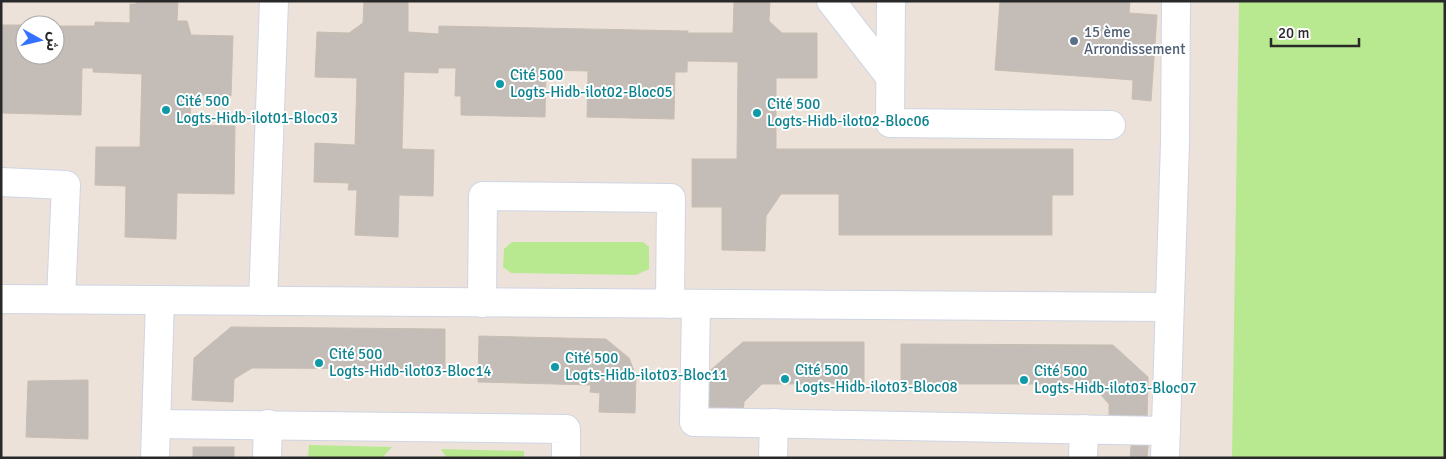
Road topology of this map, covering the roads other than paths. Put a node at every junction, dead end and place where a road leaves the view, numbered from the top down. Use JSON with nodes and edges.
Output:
{"nodes":[{"id":1,"x":274,"y":1,"type":"edge"},
{"id":2,"x":831,"y":1,"type":"edge"},
{"id":3,"x":891,"y":1,"type":"edge"},
{"id":4,"x":1176,"y":1,"type":"edge"},
{"id":5,"x":890,"y":77,"type":"junction"},
{"id":6,"x":1111,"y":125,"type":"dead end"},
{"id":7,"x":1,"y":182,"type":"edge"},
{"id":8,"x":1,"y":299,"type":"edge"},
{"id":9,"x":60,"y":299,"type":"junction"},
{"id":10,"x":160,"y":300,"type":"junction"},
{"id":11,"x":264,"y":301,"type":"junction"},
{"id":12,"x":482,"y":303,"type":"junction"},
{"id":13,"x":683,"y":305,"type":"junction"},
{"id":14,"x":1169,"y":307,"type":"junction"},
{"id":15,"x":774,"y":423,"type":"junction"},
{"id":16,"x":157,"y":424,"type":"junction"},
{"id":17,"x":268,"y":424,"type":"junction"},
{"id":18,"x":1084,"y":429,"type":"junction"},
{"id":19,"x":1166,"y":431,"type":"junction"},
{"id":20,"x":156,"y":458,"type":"edge"},
{"id":21,"x":267,"y":458,"type":"edge"},
{"id":22,"x":566,"y":458,"type":"edge"},
{"id":23,"x":773,"y":458,"type":"edge"},
{"id":24,"x":1084,"y":458,"type":"edge"},
{"id":25,"x":1165,"y":458,"type":"edge"}],
"edges":[{"from":1,"to":11,"type":"street"},
{"from":2,"to":5,"type":"street"},
{"from":3,"to":5,"type":"street"},
{"from":4,"to":14,"type":"street"},
{"from":5,"to":6,"type":"street"},
{"from":7,"to":9,"type":"street"},
{"from":8,"to":9,"type":"street"},
{"from":9,"to":10,"type":"street"},
{"from":10,"to":11,"type":"street"},
{"from":10,"to":16,"type":"street"},
{"from":11,"to":12,"type":"street"},
{"from":12,"to":13,"type":"street"},
{"from":12,"to":13,"type":"street"},
{"from":13,"to":14,"type":"street"},
{"from":13,"to":15,"type":"street"},
{"from":14,"to":19,"type":"street"},
{"from":15,"to":18,"type":"street"},
{"from":15,"to":23,"type":"street"},
{"from":16,"to":17,"type":"street"},
{"from":16,"to":20,"type":"street"},
{"from":17,"to":21,"type":"street"},
{"from":17,"to":22,"type":"street"},
{"from":18,"to":19,"type":"street"},
{"from":18,"to":24,"type":"street"},
{"from":19,"to":25,"type":"street"}]}
